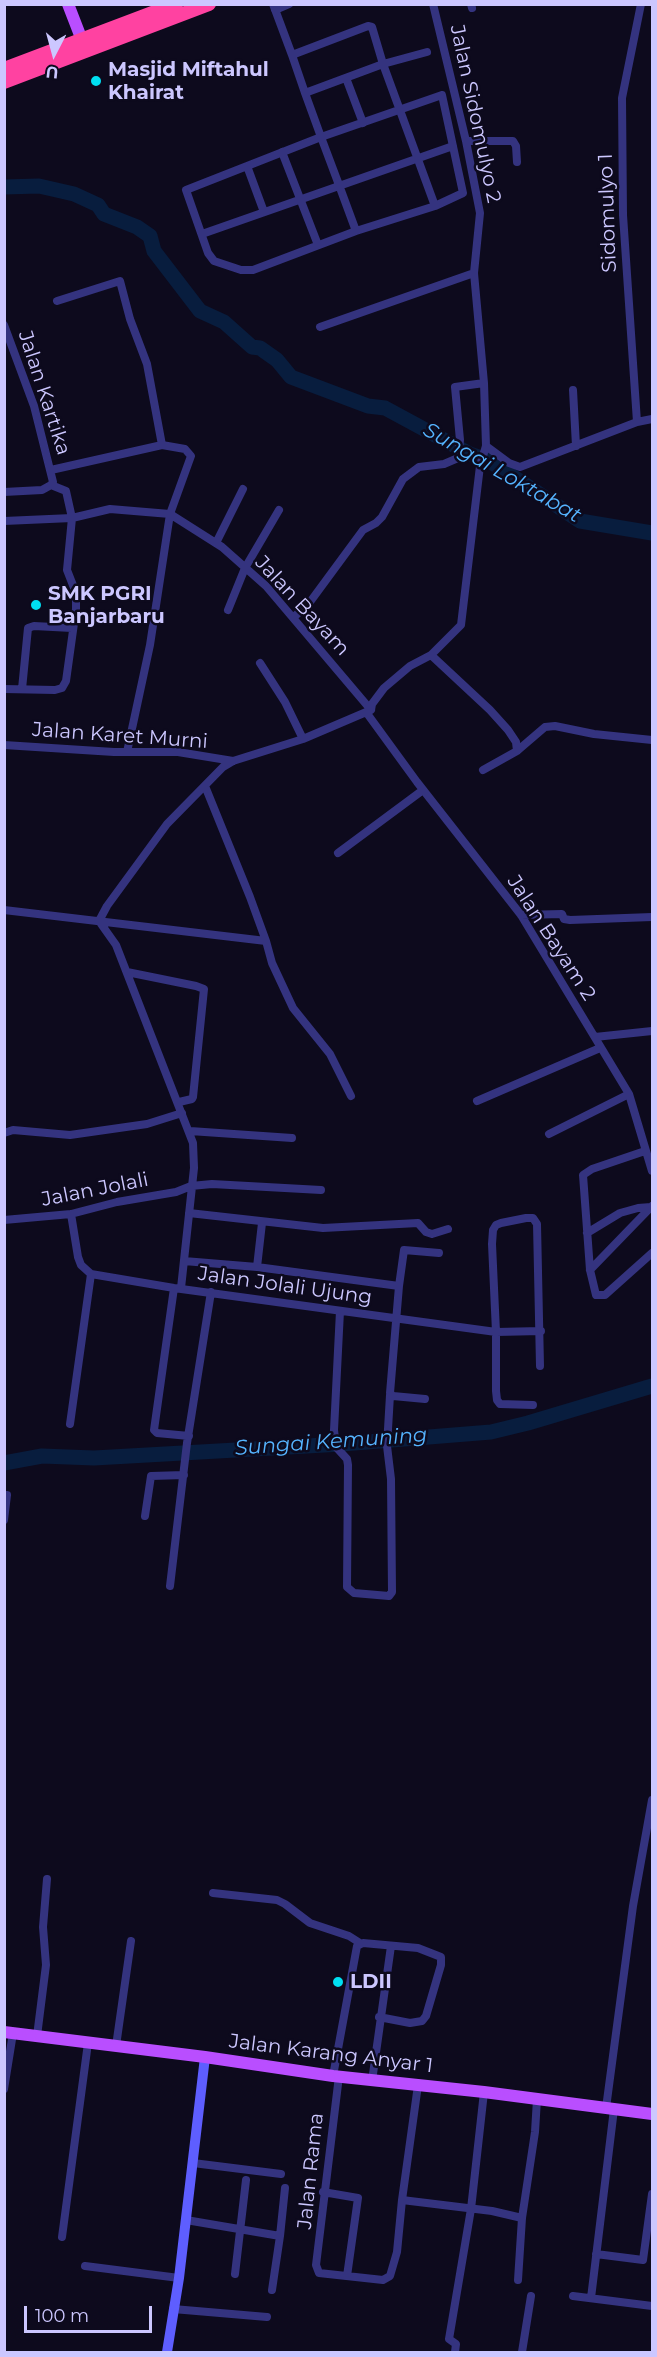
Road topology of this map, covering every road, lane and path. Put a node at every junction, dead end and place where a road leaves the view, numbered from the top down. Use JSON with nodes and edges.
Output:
{"nodes":[{"id":1,"x":68,"y":4,"type":"edge"},
{"id":2,"x":76,"y":4,"type":"edge"},
{"id":3,"x":176,"y":4,"type":"edge"},
{"id":4,"x":209,"y":4,"type":"edge"},
{"id":5,"x":289,"y":4,"type":"edge"},
{"id":6,"x":433,"y":4,"type":"edge"},
{"id":7,"x":641,"y":4,"type":"edge"},
{"id":8,"x":274,"y":7,"type":"edge"},
{"id":9,"x":88,"y":44,"type":"junction"},
{"id":10,"x":427,"y":52,"type":"dead end"},
{"id":11,"x":292,"y":55,"type":"junction"},
{"id":12,"x":383,"y":64,"type":"junction"},
{"id":13,"x":4,"y":69,"type":"edge"},
{"id":14,"x":346,"y":78,"type":"junction"},
{"id":15,"x":4,"y":82,"type":"edge"},
{"id":16,"x":305,"y":93,"type":"junction"},
{"id":17,"x":401,"y":110,"type":"junction"},
{"id":18,"x":363,"y":123,"type":"junction"},
{"id":19,"x":321,"y":137,"type":"junction"},
{"id":20,"x":466,"y":141,"type":"junction"},
{"id":21,"x":453,"y":146,"type":"junction"},
{"id":22,"x":282,"y":152,"type":"junction"},
{"id":23,"x":417,"y":158,"type":"junction"},
{"id":24,"x":517,"y":162,"type":"dead end"},
{"id":25,"x":247,"y":166,"type":"junction"},
{"id":26,"x":339,"y":185,"type":"junction"},
{"id":27,"x":301,"y":199,"type":"junction"},
{"id":28,"x":435,"y":206,"type":"junction"},
{"id":29,"x":264,"y":212,"type":"junction"},
{"id":30,"x":356,"y":231,"type":"junction"},
{"id":31,"x":202,"y":234,"type":"junction"},
{"id":32,"x":318,"y":245,"type":"junction"},
{"id":33,"x":474,"y":273,"type":"junction"},
{"id":34,"x":57,"y":301,"type":"dead end"},
{"id":35,"x":4,"y":325,"type":"edge"},
{"id":36,"x":320,"y":327,"type":"dead end"},
{"id":37,"x":484,"y":383,"type":"junction"},
{"id":38,"x":573,"y":390,"type":"dead end"},
{"id":39,"x":652,"y":419,"type":"edge"},
{"id":40,"x":637,"y":422,"type":"junction"},
{"id":41,"x":162,"y":445,"type":"junction"},
{"id":42,"x":576,"y":446,"type":"junction"},
{"id":43,"x":486,"y":448,"type":"junction"},
{"id":44,"x":51,"y":470,"type":"junction"},
{"id":45,"x":51,"y":485,"type":"junction"},
{"id":46,"x":243,"y":489,"type":"dead end"},
{"id":47,"x":4,"y":492,"type":"edge"},
{"id":48,"x":279,"y":510,"type":"dead end"},
{"id":49,"x":170,"y":514,"type":"junction"},
{"id":50,"x":72,"y":518,"type":"junction"},
{"id":51,"x":4,"y":521,"type":"edge"},
{"id":52,"x":216,"y":543,"type":"junction"},
{"id":53,"x":245,"y":568,"type":"junction"},
{"id":54,"x":228,"y":610,"type":"dead end"},
{"id":55,"x":294,"y":617,"type":"junction"},
{"id":56,"x":72,"y":628,"type":"junction"},
{"id":57,"x":431,"y":655,"type":"junction"},
{"id":58,"x":260,"y":663,"type":"dead end"},
{"id":59,"x":4,"y":689,"type":"edge"},
{"id":60,"x":22,"y":689,"type":"junction"},
{"id":61,"x":369,"y":711,"type":"junction"},
{"id":62,"x":303,"y":739,"type":"junction"},
{"id":63,"x":652,"y":740,"type":"edge"},
{"id":64,"x":4,"y":745,"type":"edge"},
{"id":65,"x":517,"y":751,"type":"junction"},
{"id":66,"x":127,"y":752,"type":"junction"},
{"id":67,"x":233,"y":761,"type":"junction"},
{"id":68,"x":483,"y":770,"type":"dead end"},
{"id":69,"x":205,"y":786,"type":"junction"},
{"id":70,"x":423,"y":790,"type":"junction"},
{"id":71,"x":338,"y":853,"type":"dead end"},
{"id":72,"x":4,"y":910,"type":"edge"},
{"id":73,"x":521,"y":915,"type":"junction"},
{"id":74,"x":652,"y":917,"type":"edge"},
{"id":75,"x":99,"y":921,"type":"junction"},
{"id":76,"x":266,"y":941,"type":"junction"},
{"id":77,"x":127,"y":972,"type":"junction"},
{"id":78,"x":652,"y":1031,"type":"edge"},
{"id":79,"x":595,"y":1037,"type":"junction"},
{"id":80,"x":600,"y":1048,"type":"junction"},
{"id":81,"x":629,"y":1094,"type":"junction"},
{"id":82,"x":351,"y":1096,"type":"dead end"},
{"id":83,"x":477,"y":1101,"type":"dead end"},
{"id":84,"x":178,"y":1102,"type":"junction"},
{"id":85,"x":182,"y":1113,"type":"junction"},
{"id":86,"x":190,"y":1131,"type":"junction"},
{"id":87,"x":4,"y":1133,"type":"edge"},
{"id":88,"x":549,"y":1134,"type":"dead end"},
{"id":89,"x":292,"y":1138,"type":"dead end"},
{"id":90,"x":645,"y":1151,"type":"junction"},
{"id":91,"x":651,"y":1159,"type":"edge"},
{"id":92,"x":652,"y":1171,"type":"edge"},
{"id":93,"x":191,"y":1186,"type":"junction"},
{"id":94,"x":321,"y":1190,"type":"dead end"},
{"id":95,"x":652,"y":1207,"type":"edge"},
{"id":96,"x":71,"y":1214,"type":"junction"},
{"id":97,"x":189,"y":1214,"type":"junction"},
{"id":98,"x":4,"y":1220,"type":"edge"},
{"id":99,"x":262,"y":1222,"type":"junction"},
{"id":100,"x":448,"y":1229,"type":"dead end"},
{"id":101,"x":586,"y":1233,"type":"junction"},
{"id":102,"x":439,"y":1252,"type":"dead end"},
{"id":103,"x":652,"y":1253,"type":"edge"},
{"id":104,"x":184,"y":1261,"type":"junction"},
{"id":105,"x":257,"y":1267,"type":"junction"},
{"id":106,"x":590,"y":1270,"type":"junction"},
{"id":107,"x":92,"y":1274,"type":"junction"},
{"id":108,"x":399,"y":1286,"type":"junction"},
{"id":109,"x":177,"y":1288,"type":"junction"},
{"id":110,"x":211,"y":1292,"type":"junction"},
{"id":111,"x":340,"y":1311,"type":"junction"},
{"id":112,"x":397,"y":1318,"type":"junction"},
{"id":113,"x":541,"y":1331,"type":"junction"},
{"id":114,"x":496,"y":1332,"type":"junction"},
{"id":115,"x":540,"y":1366,"type":"dead end"},
{"id":116,"x":390,"y":1395,"type":"junction"},
{"id":117,"x":425,"y":1399,"type":"dead end"},
{"id":118,"x":533,"y":1405,"type":"dead end"},
{"id":119,"x":70,"y":1424,"type":"dead end"},
{"id":120,"x":188,"y":1440,"type":"junction"},
{"id":121,"x":184,"y":1475,"type":"junction"},
{"id":122,"x":7,"y":1495,"type":"dead end"},
{"id":123,"x":145,"y":1516,"type":"dead end"},
{"id":124,"x":4,"y":1520,"type":"edge"},
{"id":125,"x":170,"y":1586,"type":"dead end"},
{"id":126,"x":652,"y":1800,"type":"edge"},
{"id":127,"x":47,"y":1879,"type":"dead end"},
{"id":128,"x":213,"y":1893,"type":"dead end"},
{"id":129,"x":131,"y":1941,"type":"dead end"},
{"id":130,"x":358,"y":1944,"type":"junction"},
{"id":131,"x":391,"y":1946,"type":"junction"},
{"id":132,"x":380,"y":2017,"type":"junction"},
{"id":133,"x":9,"y":2032,"type":"edge"},
{"id":134,"x":37,"y":2036,"type":"junction"},
{"id":135,"x":88,"y":2043,"type":"junction"},
{"id":136,"x":116,"y":2046,"type":"junction"},
{"id":137,"x":205,"y":2057,"type":"junction"},
{"id":138,"x":336,"y":2076,"type":"junction"},
{"id":139,"x":372,"y":2081,"type":"junction"},
{"id":140,"x":418,"y":2085,"type":"junction"},
{"id":141,"x":4,"y":2090,"type":"edge"},
{"id":142,"x":484,"y":2092,"type":"junction"},
{"id":143,"x":537,"y":2099,"type":"junction"},
{"id":144,"x":610,"y":2109,"type":"junction"},
{"id":145,"x":652,"y":2114,"type":"edge"},
{"id":146,"x":193,"y":2163,"type":"junction"},
{"id":147,"x":281,"y":2174,"type":"dead end"},
{"id":148,"x":246,"y":2181,"type":"dead end"},
{"id":149,"x":285,"y":2188,"type":"dead end"},
{"id":150,"x":323,"y":2192,"type":"junction"},
{"id":151,"x":652,"y":2194,"type":"edge"},
{"id":152,"x":402,"y":2200,"type":"junction"},
{"id":153,"x":471,"y":2209,"type":"junction"},
{"id":154,"x":522,"y":2218,"type":"junction"},
{"id":155,"x":186,"y":2220,"type":"junction"},
{"id":156,"x":240,"y":2230,"type":"junction"},
{"id":157,"x":280,"y":2236,"type":"junction"},
{"id":158,"x":62,"y":2237,"type":"dead end"},
{"id":159,"x":596,"y":2254,"type":"junction"},
{"id":160,"x":85,"y":2266,"type":"dead end"},
{"id":161,"x":235,"y":2274,"type":"dead end"},
{"id":162,"x":347,"y":2276,"type":"junction"},
{"id":163,"x":179,"y":2278,"type":"junction"},
{"id":164,"x":518,"y":2280,"type":"dead end"},
{"id":165,"x":272,"y":2290,"type":"dead end"},
{"id":166,"x":531,"y":2296,"type":"dead end"},
{"id":167,"x":573,"y":2296,"type":"dead end"},
{"id":168,"x":591,"y":2298,"type":"junction"},
{"id":169,"x":652,"y":2306,"type":"edge"},
{"id":170,"x":173,"y":2309,"type":"junction"},
{"id":171,"x":267,"y":2317,"type":"dead end"},
{"id":172,"x":167,"y":2352,"type":"edge"},
{"id":173,"x":455,"y":2352,"type":"edge"},
{"id":174,"x":522,"y":2352,"type":"edge"}],
"edges":[{"from":1,"to":9,"type":"main road"},
{"from":2,"to":9,"type":"main road"},
{"from":3,"to":9,"type":"highway"},
{"from":4,"to":9,"type":"highway"},
{"from":5,"to":8,"type":"street"},
{"from":6,"to":20,"type":"street","name":"Jalan Sidomulyo 2"},
{"from":7,"to":40,"type":"street","name":"Sidomulyo 1"},
{"from":8,"to":11,"type":"street"},
{"from":9,"to":13,"type":"highway"},
{"from":9,"to":15,"type":"highway"},
{"from":10,"to":12,"type":"street"},
{"from":11,"to":12,"type":"street"},
{"from":11,"to":16,"type":"street"},
{"from":12,"to":14,"type":"street"},
{"from":12,"to":17,"type":"street"},
{"from":14,"to":16,"type":"street"},
{"from":14,"to":18,"type":"street"},
{"from":16,"to":19,"type":"street"},
{"from":17,"to":18,"type":"street"},
{"from":17,"to":21,"type":"street"},
{"from":17,"to":23,"type":"street"},
{"from":18,"to":19,"type":"street"},
{"from":19,"to":22,"type":"street"},
{"from":19,"to":26,"type":"street"},
{"from":20,"to":24,"type":"street"},
{"from":20,"to":33,"type":"street","name":"Jalan Sidomulyo 2"},
{"from":21,"to":23,"type":"street"},
{"from":21,"to":28,"type":"street"},
{"from":22,"to":25,"type":"street"},
{"from":22,"to":27,"type":"street"},
{"from":23,"to":26,"type":"street"},
{"from":23,"to":28,"type":"street"},
{"from":25,"to":29,"type":"street"},
{"from":25,"to":31,"type":"street"},
{"from":26,"to":27,"type":"street"},
{"from":26,"to":30,"type":"street"},
{"from":27,"to":29,"type":"street"},
{"from":27,"to":32,"type":"street"},
{"from":28,"to":30,"type":"street"},
{"from":29,"to":31,"type":"street"},
{"from":30,"to":32,"type":"street"},
{"from":31,"to":32,"type":"street"},
{"from":33,"to":36,"type":"street"},
{"from":33,"to":37,"type":"street","name":"Jalan Sidomulyo 2"},
{"from":34,"to":41,"type":"street"},
{"from":35,"to":44,"type":"street","name":"Jalan Kartika"},
{"from":37,"to":43,"type":"street","name":"Jalan Sidomulyo 2"},
{"from":37,"to":55,"type":"street"},
{"from":38,"to":42,"type":"street"},
{"from":39,"to":40,"type":"street"},
{"from":40,"to":42,"type":"street"},
{"from":41,"to":44,"type":"street","name":"Jalan Kartika"},
{"from":41,"to":49,"type":"street","name":"Jalan Kartika"},
{"from":42,"to":43,"type":"street"},
{"from":43,"to":57,"type":"street","name":"Jalan Sidomulyo 2"},
{"from":44,"to":45,"type":"street","name":"Jalan Kartika"},
{"from":45,"to":47,"type":"street","name":"Jalan Kartika"},
{"from":45,"to":50,"type":"street"},
{"from":46,"to":52,"type":"street"},
{"from":48,"to":53,"type":"street"},
{"from":49,"to":50,"type":"street"},
{"from":49,"to":52,"type":"street","name":"Jalan Bayam"},
{"from":49,"to":66,"type":"street"},
{"from":50,"to":51,"type":"street"},
{"from":50,"to":56,"type":"street"},
{"from":52,"to":53,"type":"street","name":"Jalan Bayam"},
{"from":53,"to":54,"type":"street"},
{"from":53,"to":55,"type":"street","name":"Jalan Bayam"},
{"from":55,"to":61,"type":"street","name":"Jalan Bayam"},
{"from":56,"to":60,"type":"street"},
{"from":56,"to":60,"type":"street"},
{"from":57,"to":61,"type":"street","name":"Jalan Sidomulyo 2"},
{"from":57,"to":65,"type":"street"},
{"from":58,"to":62,"type":"street"},
{"from":59,"to":60,"type":"street"},
{"from":61,"to":62,"type":"street"},
{"from":61,"to":70,"type":"street","name":"Jalan Bayam 2"},
{"from":62,"to":67,"type":"street"},
{"from":63,"to":65,"type":"street"},
{"from":64,"to":66,"type":"street","name":"Jalan Karet Murni"},
{"from":65,"to":68,"type":"street"},
{"from":66,"to":67,"type":"street","name":"Jalan Karet Murni"},
{"from":67,"to":69,"type":"street"},
{"from":69,"to":75,"type":"street"},
{"from":69,"to":76,"type":"street"},
{"from":70,"to":71,"type":"street"},
{"from":70,"to":73,"type":"street","name":"Jalan Bayam 2"},
{"from":72,"to":75,"type":"street"},
{"from":73,"to":74,"type":"street"},
{"from":73,"to":79,"type":"street","name":"Jalan Bayam 2"},
{"from":75,"to":76,"type":"street"},
{"from":75,"to":77,"type":"street"},
{"from":76,"to":82,"type":"street"},
{"from":77,"to":84,"type":"street"},
{"from":77,"to":84,"type":"street"},
{"from":78,"to":79,"type":"street"},
{"from":79,"to":80,"type":"street","name":"Jalan Bayam 2"},
{"from":80,"to":81,"type":"street","name":"Jalan Bayam 2"},
{"from":80,"to":83,"type":"street"},
{"from":81,"to":88,"type":"street"},
{"from":81,"to":90,"type":"street","name":"Jalan Bayam 2"},
{"from":84,"to":85,"type":"street"},
{"from":85,"to":86,"type":"street"},
{"from":85,"to":87,"type":"street"},
{"from":86,"to":89,"type":"street"},
{"from":86,"to":93,"type":"street"},
{"from":90,"to":91,"type":"street","name":"Jalan Bayam 2"},
{"from":90,"to":101,"type":"street"},
{"from":91,"to":92,"type":"street","name":"Jalan Bayam 2"},
{"from":93,"to":94,"type":"street","name":"Jalan Jolali"},
{"from":93,"to":96,"type":"street","name":"Jalan Jolali"},
{"from":93,"to":97,"type":"street"},
{"from":95,"to":101,"type":"street"},
{"from":95,"to":106,"type":"street"},
{"from":96,"to":98,"type":"street","name":"Jalan Jolali"},
{"from":96,"to":107,"type":"street"},
{"from":97,"to":99,"type":"street"},
{"from":97,"to":104,"type":"street"},
{"from":99,"to":100,"type":"street"},
{"from":99,"to":105,"type":"street"},
{"from":101,"to":106,"type":"street"},
{"from":102,"to":108,"type":"street"},
{"from":103,"to":106,"type":"street"},
{"from":104,"to":105,"type":"street"},
{"from":104,"to":109,"type":"street"},
{"from":105,"to":108,"type":"street"},
{"from":107,"to":109,"type":"street","name":"Jalan Jolali Ujung"},
{"from":107,"to":119,"type":"street"},
{"from":108,"to":112,"type":"street"},
{"from":109,"to":110,"type":"street","name":"Jalan Jolali Ujung"},
{"from":109,"to":120,"type":"street"},
{"from":110,"to":111,"type":"street","name":"Jalan Jolali Ujung"},
{"from":110,"to":120,"type":"street"},
{"from":111,"to":112,"type":"street","name":"Jalan Jolali Ujung"},
{"from":111,"to":116,"type":"street"},
{"from":112,"to":114,"type":"street","name":"Jalan Jolali Ujung"},
{"from":112,"to":116,"type":"street"},
{"from":113,"to":114,"type":"street","name":"Jalan Jolali Ujung"},
{"from":113,"to":114,"type":"street"},
{"from":113,"to":115,"type":"street"},
{"from":114,"to":118,"type":"street"},
{"from":116,"to":117,"type":"street"},
{"from":120,"to":121,"type":"street"},
{"from":121,"to":123,"type":"street"},
{"from":121,"to":125,"type":"street"},
{"from":122,"to":124,"type":"street"},
{"from":126,"to":144,"type":"street"},
{"from":127,"to":134,"type":"street"},
{"from":128,"to":130,"type":"street"},
{"from":129,"to":136,"type":"street"},
{"from":130,"to":131,"type":"street"},
{"from":130,"to":138,"type":"street","name":"Jalan Rama"},
{"from":131,"to":132,"type":"street"},
{"from":131,"to":132,"type":"street"},
{"from":132,"to":139,"type":"street"},
{"from":133,"to":134,"type":"main road","name":"Jalan Karang Anyar 1"},
{"from":133,"to":141,"type":"street"},
{"from":134,"to":135,"type":"main road","name":"Jalan Karang Anyar 1"},
{"from":135,"to":136,"type":"main road","name":"Jalan Karang Anyar 1"},
{"from":135,"to":158,"type":"street"},
{"from":136,"to":137,"type":"main road","name":"Jalan Karang Anyar 1"},
{"from":137,"to":138,"type":"main road","name":"Jalan Karang Anyar 1"},
{"from":137,"to":146,"type":"street"},
{"from":138,"to":139,"type":"main road","name":"Jalan Karang Anyar 1"},
{"from":138,"to":150,"type":"street","name":"Jalan Rama"},
{"from":139,"to":140,"type":"main road","name":"Jalan Karang Anyar 1"},
{"from":140,"to":142,"type":"main road","name":"Jalan Karang Anyar 1"},
{"from":140,"to":152,"type":"street"},
{"from":142,"to":143,"type":"main road","name":"Jalan Karang Anyar 1"},
{"from":142,"to":153,"type":"street"},
{"from":143,"to":144,"type":"main road","name":"Jalan Karang Anyar 1"},
{"from":143,"to":154,"type":"street"},
{"from":144,"to":145,"type":"main road","name":"Jalan Karang Anyar 1"},
{"from":144,"to":159,"type":"street"},
{"from":146,"to":147,"type":"street"},
{"from":146,"to":155,"type":"street"},
{"from":148,"to":156,"type":"street"},
{"from":149,"to":157,"type":"street"},
{"from":150,"to":162,"type":"street","name":"Jalan Rama"},
{"from":150,"to":162,"type":"street"},
{"from":151,"to":159,"type":"street"},
{"from":152,"to":153,"type":"street"},
{"from":152,"to":162,"type":"street"},
{"from":153,"to":154,"type":"street"},
{"from":153,"to":173,"type":"street"},
{"from":154,"to":164,"type":"street"},
{"from":155,"to":156,"type":"street"},
{"from":155,"to":163,"type":"street"},
{"from":156,"to":157,"type":"street"},
{"from":156,"to":161,"type":"street"},
{"from":157,"to":165,"type":"street"},
{"from":159,"to":168,"type":"street"},
{"from":160,"to":163,"type":"street"},
{"from":163,"to":170,"type":"street"},
{"from":166,"to":174,"type":"street"},
{"from":167,"to":168,"type":"street"},
{"from":168,"to":169,"type":"street"},
{"from":170,"to":171,"type":"street"},
{"from":170,"to":172,"type":"street"}]}
